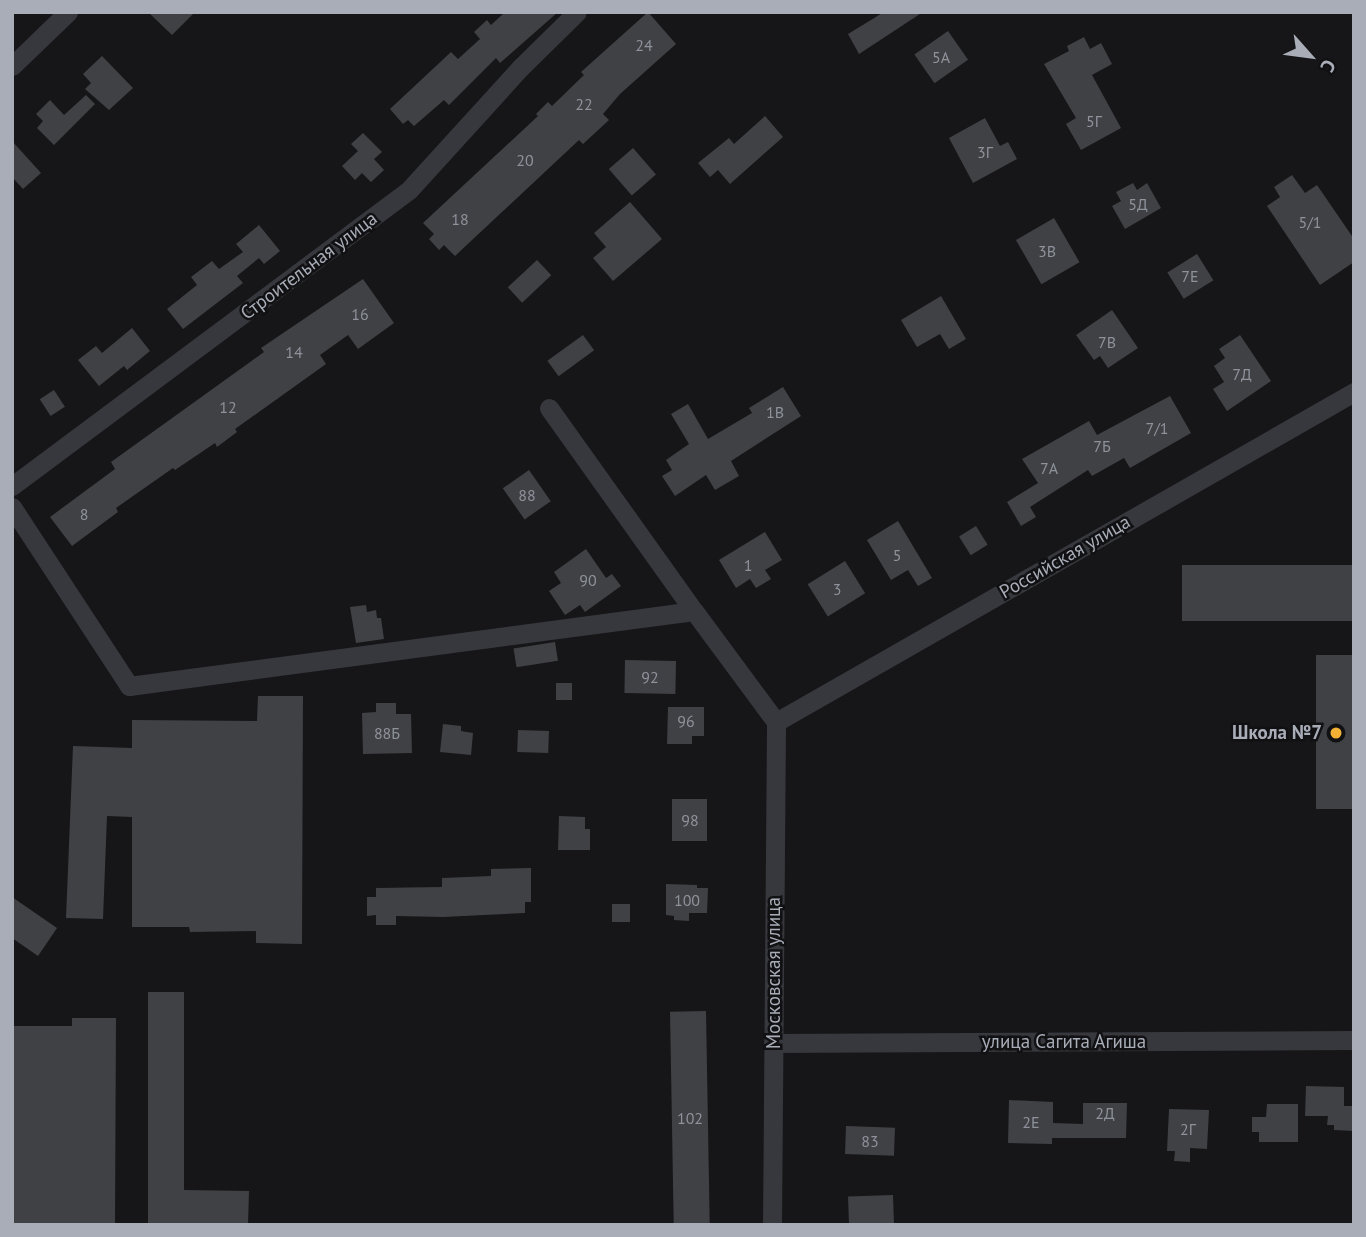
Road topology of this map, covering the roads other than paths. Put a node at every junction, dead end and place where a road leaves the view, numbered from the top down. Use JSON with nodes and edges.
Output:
{"nodes":[{"id":1,"x":68,"y":12,"type":"edge"},
{"id":2,"x":577,"y":12,"type":"edge"},
{"id":3,"x":12,"y":66,"type":"edge"},
{"id":4,"x":1354,"y":391,"type":"edge"},
{"id":5,"x":549,"y":408,"type":"dead end"},
{"id":6,"x":12,"y":486,"type":"edge"},
{"id":7,"x":12,"y":507,"type":"edge"},
{"id":8,"x":694,"y":611,"type":"junction"},
{"id":9,"x":776,"y":722,"type":"junction"},
{"id":10,"x":1354,"y":1040,"type":"edge"},
{"id":11,"x":774,"y":1043,"type":"junction"},
{"id":12,"x":772,"y":1225,"type":"edge"}],
"edges":[{"from":1,"to":3,"type":"street"},
{"from":2,"to":6,"type":"street","name":"Строительная улица"},
{"from":4,"to":9,"type":"street","name":"Российская улица"},
{"from":5,"to":8,"type":"street"},
{"from":7,"to":8,"type":"street"},
{"from":8,"to":9,"type":"street"},
{"from":9,"to":11,"type":"street","name":"Московская улица"},
{"from":10,"to":11,"type":"street","name":"улица Сагита Агиша"},
{"from":11,"to":12,"type":"street","name":"Московская улица"}]}
